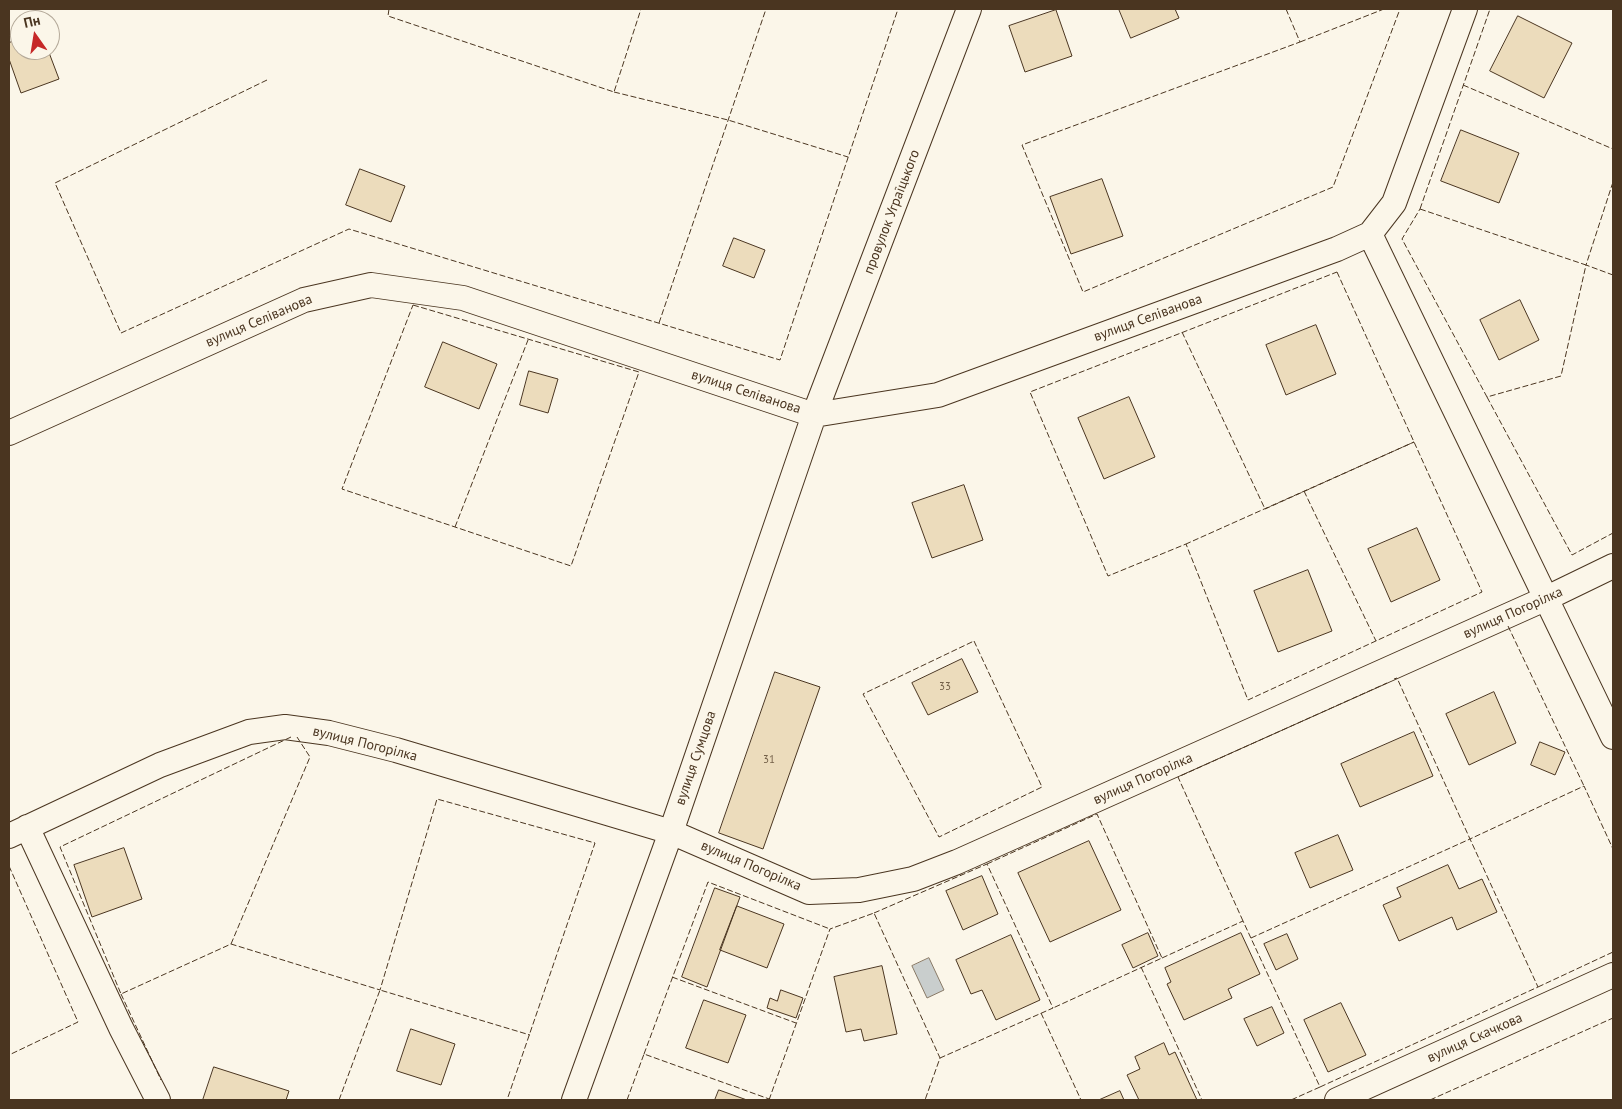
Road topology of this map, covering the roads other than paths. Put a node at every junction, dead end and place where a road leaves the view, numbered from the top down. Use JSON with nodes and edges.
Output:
{"nodes":[{"id":1,"x":969,"y":9,"type":"edge"},
{"id":2,"x":1466,"y":9,"type":"edge"},
{"id":3,"x":1370,"y":234,"type":"junction"},
{"id":4,"x":814,"y":415,"type":"junction"},
{"id":5,"x":9,"y":433,"type":"edge"},
{"id":6,"x":1613,"y":566,"type":"edge"},
{"id":7,"x":1547,"y":598,"type":"junction"},
{"id":8,"x":1613,"y":737,"type":"edge"},
{"id":9,"x":18,"y":832,"type":"edge"},
{"id":10,"x":671,"y":832,"type":"junction"},
{"id":11,"x":1613,"y":975,"type":"edge"},
{"id":12,"x":158,"y":1100,"type":"edge"},
{"id":13,"x":574,"y":1100,"type":"edge"},
{"id":14,"x":1336,"y":1100,"type":"edge"}],
"edges":[{"from":1,"to":4,"type":"street","name":"провулок Уграїцького"},
{"from":2,"to":3,"type":"street","name":"вулиця Селіванова"},
{"from":3,"to":4,"type":"street","name":"вулиця Селіванова"},
{"from":3,"to":7,"type":"street"},
{"from":4,"to":5,"type":"street","name":"вулиця Селіванова"},
{"from":4,"to":10,"type":"street","name":"вулиця Сумцова"},
{"from":6,"to":7,"type":"street","name":"вулиця Погорілка"},
{"from":7,"to":8,"type":"street"},
{"from":7,"to":10,"type":"street","name":"вулиця Погорілка"},
{"from":9,"to":10,"type":"street","name":"вулиця Погорілка"},
{"from":9,"to":12,"type":"street"},
{"from":10,"to":13,"type":"street","name":"вулиця Сумцова"},
{"from":11,"to":14,"type":"street","name":"вулиця Скачкова"}]}
